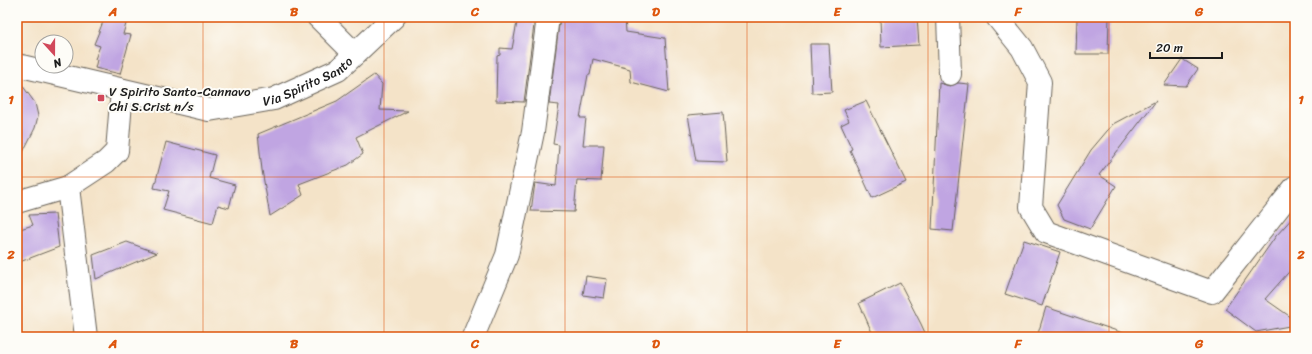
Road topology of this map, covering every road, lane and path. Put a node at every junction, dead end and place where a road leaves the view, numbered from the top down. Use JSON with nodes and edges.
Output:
{"nodes":[{"id":1,"x":318,"y":17,"type":"edge"},
{"id":2,"x":394,"y":17,"type":"edge"},
{"id":3,"x":548,"y":17,"type":"edge"},
{"id":4,"x":948,"y":17,"type":"edge"},
{"id":5,"x":997,"y":17,"type":"edge"},
{"id":6,"x":355,"y":54,"type":"junction"},
{"id":7,"x":17,"y":65,"type":"edge"},
{"id":8,"x":950,"y":74,"type":"dead end"},
{"id":9,"x":122,"y":90,"type":"junction"},
{"id":10,"x":68,"y":187,"type":"junction"},
{"id":11,"x":1295,"y":187,"type":"edge"},
{"id":12,"x":17,"y":202,"type":"edge"},
{"id":13,"x":86,"y":337,"type":"edge"},
{"id":14,"x":473,"y":337,"type":"edge"}],
"edges":[{"from":1,"to":6,"type":"street"},
{"from":2,"to":6,"type":"street","name":"Via Spirito Santo"},
{"from":3,"to":14,"type":"street"},
{"from":4,"to":8,"type":"street"},
{"from":5,"to":11,"type":"street"},
{"from":6,"to":9,"type":"street","name":"Via Spirito Santo"},
{"from":7,"to":9,"type":"street","name":"Via Spirito Santo"},
{"from":9,"to":10,"type":"street"},
{"from":10,"to":12,"type":"street"},
{"from":10,"to":13,"type":"street"}]}
